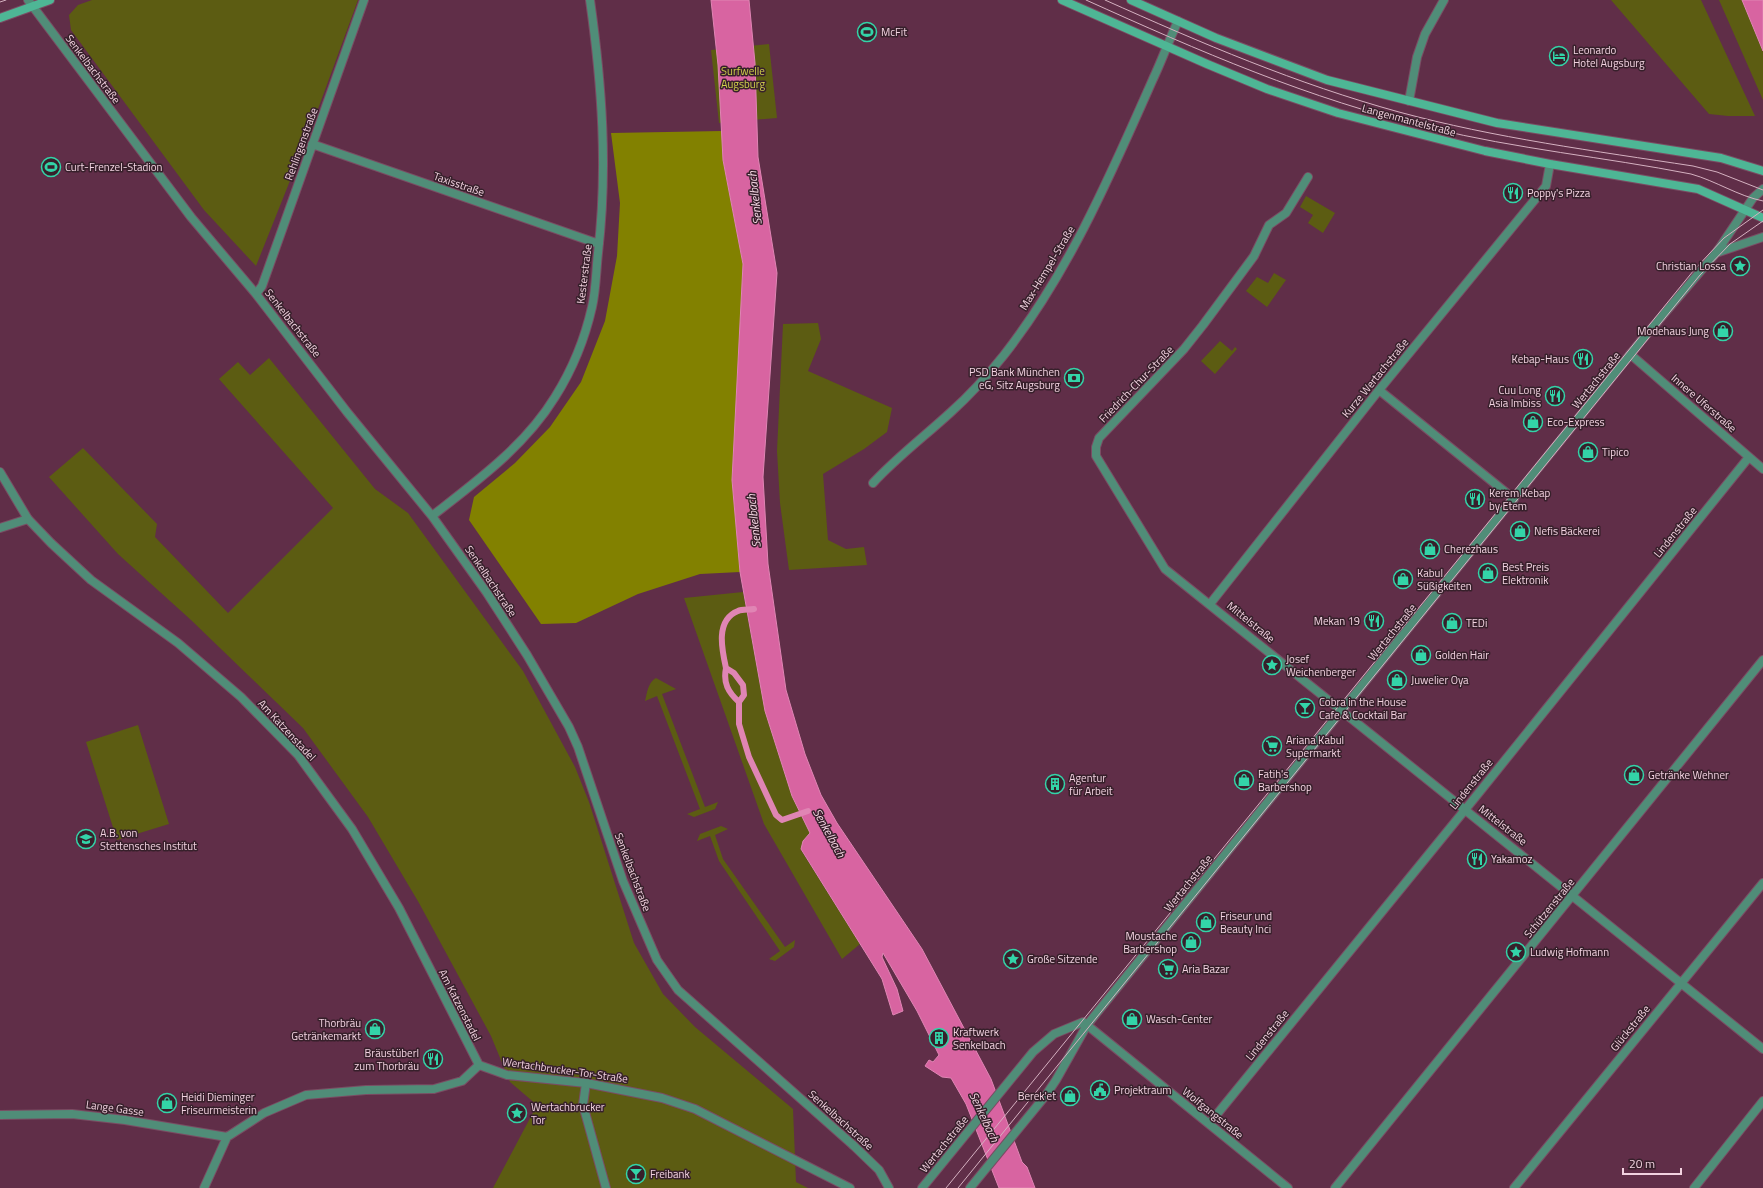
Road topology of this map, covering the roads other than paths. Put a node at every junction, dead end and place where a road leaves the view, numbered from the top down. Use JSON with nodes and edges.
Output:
{"nodes":[{"id":1,"x":50,"y":0,"type":"edge"},
{"id":2,"x":364,"y":0,"type":"edge"},
{"id":3,"x":590,"y":0,"type":"edge"},
{"id":4,"x":1062,"y":0,"type":"edge"},
{"id":5,"x":1131,"y":0,"type":"edge"},
{"id":6,"x":1444,"y":0,"type":"edge"},
{"id":7,"x":30,"y":4,"type":"edge"},
{"id":8,"x":0,"y":18,"type":"edge"},
{"id":9,"x":1178,"y":21,"type":"junction"},
{"id":10,"x":1167,"y":47,"type":"junction"},
{"id":11,"x":1409,"y":101,"type":"junction"},
{"id":12,"x":312,"y":144,"type":"junction"},
{"id":13,"x":1550,"y":164,"type":"junction"},
{"id":14,"x":1763,"y":171,"type":"edge"},
{"id":15,"x":1308,"y":177,"type":"dead end"},
{"id":16,"x":1763,"y":189,"type":"edge"},
{"id":17,"x":1745,"y":210,"type":"junction"},
{"id":18,"x":1763,"y":218,"type":"edge"},
{"id":19,"x":1763,"y":238,"type":"edge"},
{"id":20,"x":599,"y":244,"type":"junction"},
{"id":21,"x":1716,"y":253,"type":"junction"},
{"id":22,"x":256,"y":294,"type":"junction"},
{"id":23,"x":1630,"y":354,"type":"junction"},
{"id":24,"x":1379,"y":390,"type":"junction"},
{"id":25,"x":1749,"y":457,"type":"junction"},
{"id":26,"x":1763,"y":469,"type":"edge"},
{"id":27,"x":0,"y":472,"type":"edge"},
{"id":28,"x":873,"y":483,"type":"dead end"},
{"id":29,"x":1514,"y":500,"type":"junction"},
{"id":30,"x":432,"y":516,"type":"junction"},
{"id":31,"x":28,"y":519,"type":"junction"},
{"id":32,"x":0,"y":528,"type":"edge"},
{"id":33,"x":1210,"y":604,"type":"junction"},
{"id":34,"x":1763,"y":660,"type":"edge"},
{"id":35,"x":1342,"y":712,"type":"junction"},
{"id":36,"x":1465,"y":810,"type":"junction"},
{"id":37,"x":1763,"y":883,"type":"edge"},
{"id":38,"x":1574,"y":895,"type":"junction"},
{"id":39,"x":1681,"y":983,"type":"junction"},
{"id":40,"x":1087,"y":1025,"type":"junction"},
{"id":41,"x":1763,"y":1049,"type":"edge"},
{"id":42,"x":480,"y":1066,"type":"junction"},
{"id":43,"x":586,"y":1083,"type":"junction"},
{"id":44,"x":1763,"y":1101,"type":"edge"},
{"id":45,"x":0,"y":1115,"type":"edge"},
{"id":46,"x":1209,"y":1124,"type":"junction"},
{"id":47,"x":227,"y":1137,"type":"junction"},
{"id":48,"x":886,"y":1186,"type":"edge"},
{"id":49,"x":204,"y":1188,"type":"edge"},
{"id":50,"x":606,"y":1188,"type":"edge"},
{"id":51,"x":850,"y":1188,"type":"edge"},
{"id":52,"x":922,"y":1188,"type":"edge"},
{"id":53,"x":970,"y":1188,"type":"edge"},
{"id":54,"x":1288,"y":1188,"type":"edge"},
{"id":55,"x":1335,"y":1188,"type":"edge"},
{"id":56,"x":1514,"y":1188,"type":"edge"},
{"id":57,"x":1694,"y":1188,"type":"edge"}],
"edges":[{"from":1,"to":7,"type":"main road"},
{"from":2,"to":12,"type":"street","name":"Rehlingenstraße"},
{"from":3,"to":20,"type":"street","name":"Kesterstraße"},
{"from":4,"to":10,"type":"main road","name":"Langenmantelstraße"},
{"from":5,"to":9,"type":"main road","name":"Langenmantelstraße"},
{"from":6,"to":11,"type":"street"},
{"from":7,"to":8,"type":"main road"},
{"from":7,"to":22,"type":"street","name":"Senkelbachstraße"},
{"from":9,"to":10,"type":"street","name":"Max-Hempel-Straße"},
{"from":9,"to":11,"type":"main road","name":"Langenmantelstraße"},
{"from":10,"to":13,"type":"main road","name":"Langenmantelstraße"},
{"from":10,"to":28,"type":"street","name":"Max-Hempel-Straße"},
{"from":11,"to":14,"type":"main road","name":"Langenmantelstraße"},
{"from":12,"to":20,"type":"street","name":"Taxisstraße"},
{"from":12,"to":22,"type":"street","name":"Rehlingenstraße"},
{"from":13,"to":17,"type":"main road","name":"Langenmantelstraße"},
{"from":13,"to":24,"type":"street","name":"Kurze Wertachstraße"},
{"from":15,"to":33,"type":"street","name":"Friedrich-Chur-Straße"},
{"from":16,"to":17,"type":"street","name":"Wertachstraße"},
{"from":17,"to":18,"type":"main road","name":"Langenmantelstraße"},
{"from":17,"to":21,"type":"street","name":"Wertachstraße"},
{"from":19,"to":21,"type":"street"},
{"from":20,"to":30,"type":"street","name":"Kesterstraße"},
{"from":21,"to":23,"type":"street","name":"Wertachstraße"},
{"from":22,"to":30,"type":"street","name":"Senkelbachstraße"},
{"from":23,"to":25,"type":"street","name":"Innere Uferstraße"},
{"from":23,"to":29,"type":"street","name":"Wertachstraße"},
{"from":24,"to":29,"type":"street"},
{"from":24,"to":33,"type":"street","name":"Kurze Wertachstraße"},
{"from":25,"to":26,"type":"street","name":"Innere Uferstraße"},
{"from":25,"to":36,"type":"street","name":"Lindenstraße"},
{"from":27,"to":31,"type":"street","name":"Am Katzenstadel"},
{"from":29,"to":35,"type":"street","name":"Wertachstraße"},
{"from":30,"to":48,"type":"street","name":"Senkelbachstraße"},
{"from":31,"to":32,"type":"street"},
{"from":31,"to":42,"type":"street","name":"Am Katzenstadel"},
{"from":33,"to":35,"type":"street","name":"Mittelstraße"},
{"from":34,"to":38,"type":"street","name":"Schützenstraße"},
{"from":35,"to":36,"type":"street","name":"Mittelstraße"},
{"from":35,"to":40,"type":"street","name":"Wertachstraße"},
{"from":36,"to":38,"type":"street","name":"Mittelstraße"},
{"from":36,"to":46,"type":"street","name":"Lindenstraße"},
{"from":37,"to":39,"type":"street","name":"Glückstraße"},
{"from":38,"to":39,"type":"street","name":"Mittelstraße"},
{"from":38,"to":55,"type":"street","name":"Schützenstraße"},
{"from":39,"to":41,"type":"street","name":"Mittelstraße"},
{"from":39,"to":56,"type":"street","name":"Glückstraße"},
{"from":40,"to":46,"type":"street","name":"Wolfgangstraße"},
{"from":40,"to":52,"type":"street","name":"Wertachstraße"},
{"from":40,"to":53,"type":"street","name":"Wertachstraße"},
{"from":42,"to":43,"type":"street","name":"Wertachbrucker-Tor-Straße"},
{"from":42,"to":47,"type":"street"},
{"from":43,"to":50,"type":"street"},
{"from":43,"to":51,"type":"street","name":"Wertachbrucker-Tor-Straße"},
{"from":44,"to":57,"type":"street"},
{"from":45,"to":47,"type":"street","name":"Lange Gasse"},
{"from":46,"to":54,"type":"street","name":"Wolfgangstraße"},
{"from":47,"to":49,"type":"street"}]}
